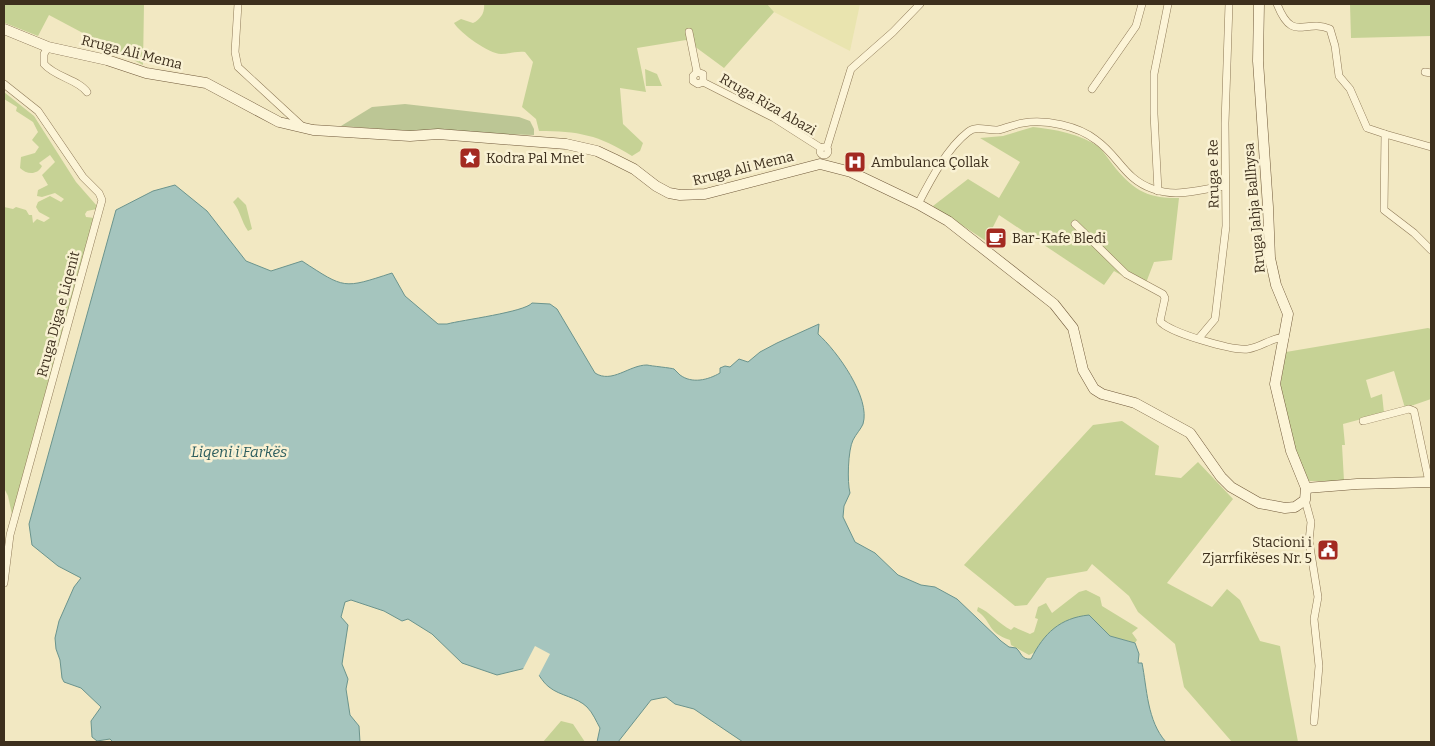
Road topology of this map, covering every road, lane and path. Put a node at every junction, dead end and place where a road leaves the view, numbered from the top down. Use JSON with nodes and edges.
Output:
{"nodes":[{"id":1,"x":238,"y":4,"type":"edge"},
{"id":2,"x":920,"y":4,"type":"edge"},
{"id":3,"x":1142,"y":4,"type":"edge"},
{"id":4,"x":1168,"y":4,"type":"edge"},
{"id":5,"x":1229,"y":4,"type":"edge"},
{"id":6,"x":1259,"y":4,"type":"edge"},
{"id":7,"x":1277,"y":4,"type":"edge"},
{"id":8,"x":4,"y":29,"type":"edge"},
{"id":9,"x":689,"y":32,"type":"dead end"},
{"id":10,"x":48,"y":47,"type":"junction"},
{"id":11,"x":4,"y":84,"type":"edge"},
{"id":12,"x":1092,"y":89,"type":"dead end"},
{"id":13,"x":87,"y":92,"type":"dead end"},
{"id":14,"x":304,"y":128,"type":"junction"},
{"id":15,"x":1385,"y":134,"type":"junction"},
{"id":16,"x":1431,"y":147,"type":"edge"},
{"id":17,"x":824,"y":154,"type":"junction"},
{"id":18,"x":1225,"y":186,"type":"junction"},
{"id":19,"x":1158,"y":191,"type":"junction"},
{"id":20,"x":918,"y":204,"type":"junction"},
{"id":21,"x":1075,"y":224,"type":"dead end"},
{"id":22,"x":1431,"y":250,"type":"edge"},
{"id":23,"x":1285,"y":337,"type":"junction"},
{"id":24,"x":1199,"y":338,"type":"junction"},
{"id":25,"x":1363,"y":421,"type":"dead end"},
{"id":26,"x":1430,"y":482,"type":"edge"},
{"id":27,"x":1306,"y":488,"type":"junction"},
{"id":28,"x":1305,"y":500,"type":"junction"},
{"id":29,"x":4,"y":584,"type":"edge"},
{"id":30,"x":1314,"y":722,"type":"dead end"}],
"edges":[{"from":1,"to":14,"type":"street"},
{"from":2,"to":17,"type":"street","name":"Rruga Riza Abazi"},
{"from":3,"to":12,"type":"street"},
{"from":4,"to":19,"type":"street"},
{"from":5,"to":18,"type":"street","name":"Rruga e Re"},
{"from":6,"to":23,"type":"street","name":"Rruga Jahja Ballhysa"},
{"from":7,"to":15,"type":"street"},
{"from":8,"to":10,"type":"street","name":"Rruga Ali Mema"},
{"from":9,"to":17,"type":"street","name":"Rruga Riza Abazi"},
{"from":10,"to":13,"type":"street"},
{"from":10,"to":14,"type":"street","name":"Rruga Ali Mema"},
{"from":11,"to":29,"type":"street","name":"Rruga Diga e Liqenit"},
{"from":14,"to":17,"type":"street","name":"Rruga Ali Mema"},
{"from":15,"to":16,"type":"street"},
{"from":15,"to":22,"type":"street"},
{"from":17,"to":20,"type":"street","name":"Rruga Ali Mema"},
{"from":18,"to":19,"type":"street"},
{"from":18,"to":24,"type":"street","name":"Rruga e Re"},
{"from":19,"to":20,"type":"street"},
{"from":20,"to":28,"type":"street","name":"Rruga Ali Mema"},
{"from":21,"to":24,"type":"street"},
{"from":23,"to":24,"type":"street"},
{"from":23,"to":27,"type":"street","name":"Rruga Jahja Ballhysa"},
{"from":25,"to":26,"type":"street"},
{"from":26,"to":27,"type":"street"},
{"from":27,"to":28,"type":"street"},
{"from":28,"to":30,"type":"street"}]}
